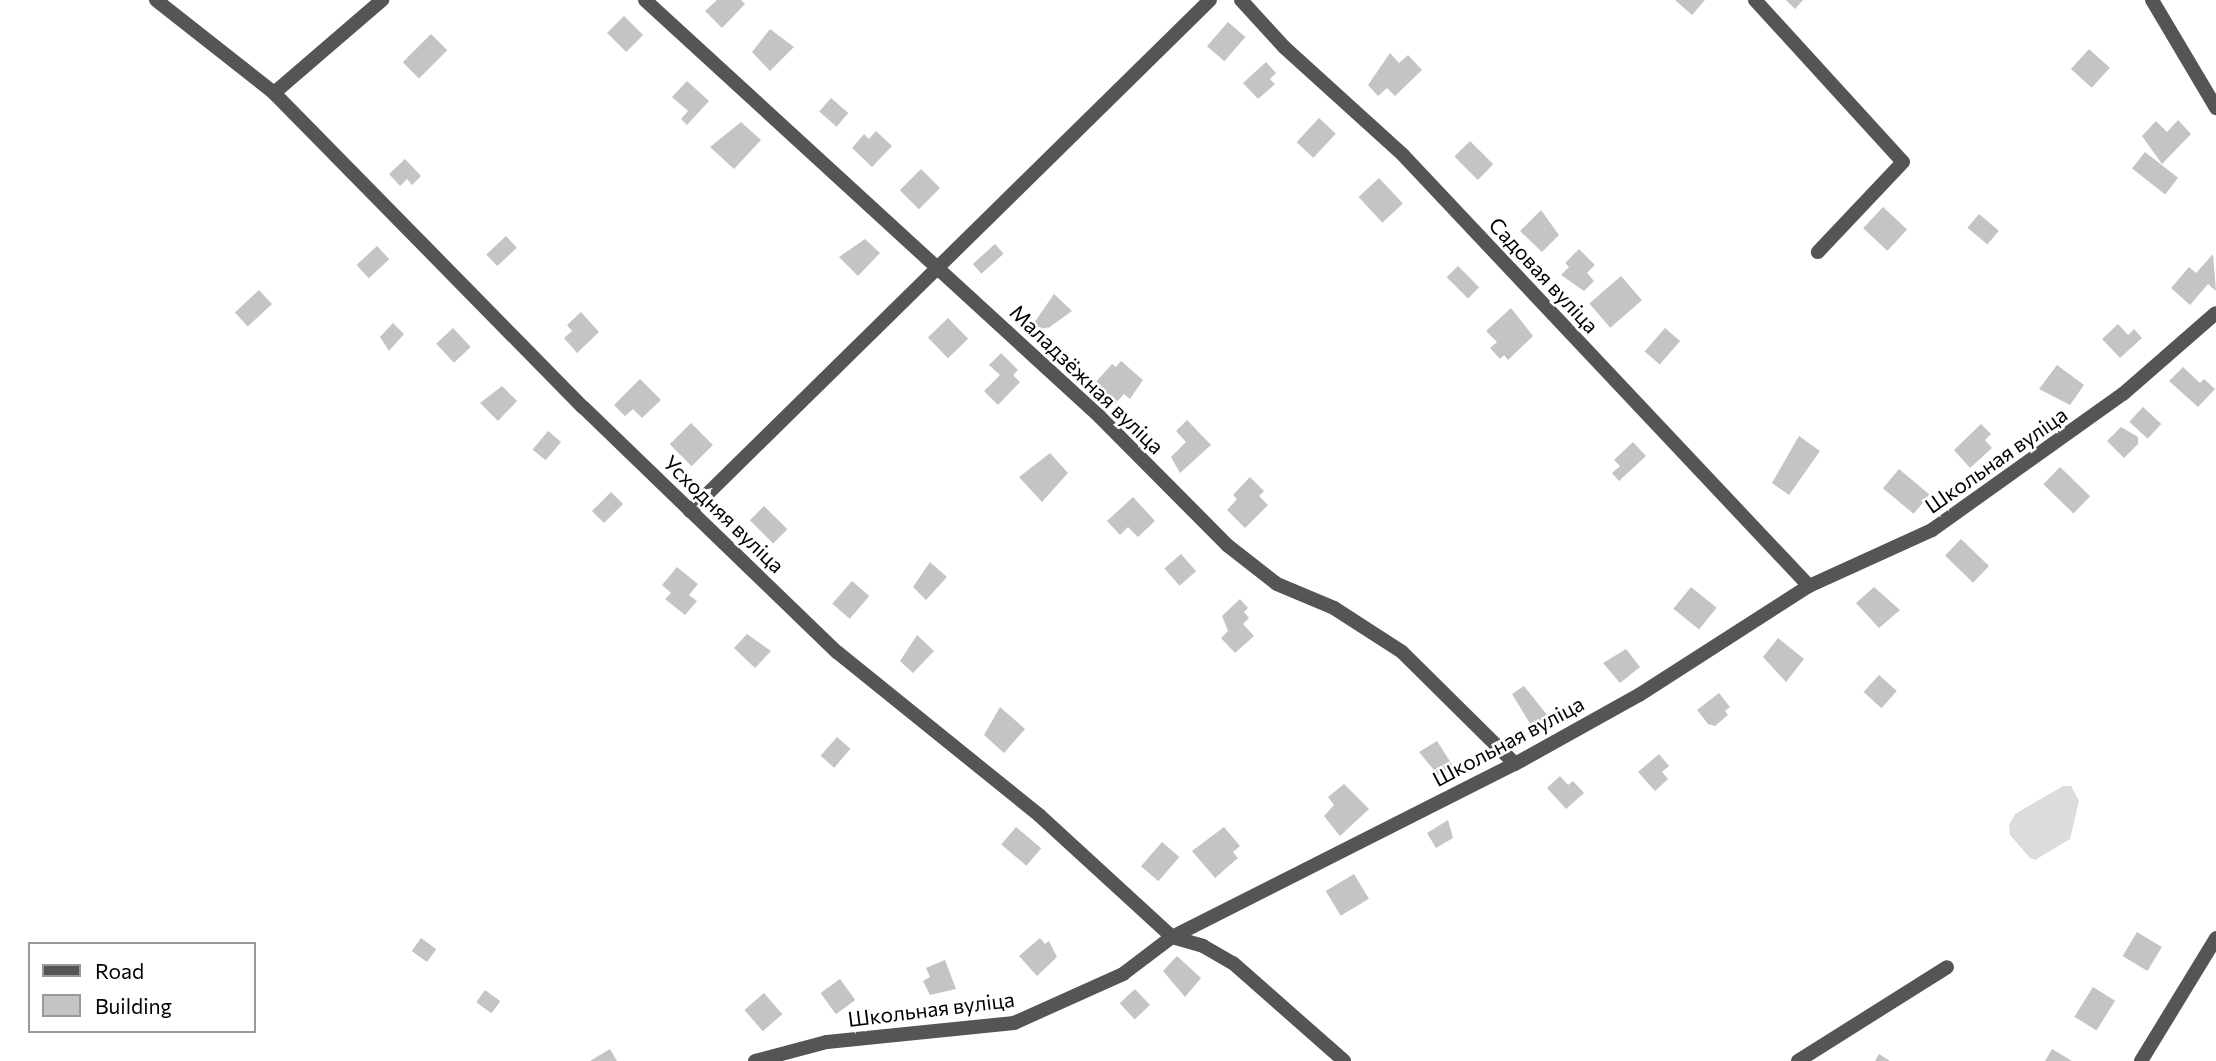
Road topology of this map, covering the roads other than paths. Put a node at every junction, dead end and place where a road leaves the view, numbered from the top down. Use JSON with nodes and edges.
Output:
{"nodes":[{"id":1,"x":156,"y":0,"type":"edge"},
{"id":2,"x":382,"y":0,"type":"edge"},
{"id":3,"x":645,"y":0,"type":"edge"},
{"id":4,"x":1210,"y":0,"type":"edge"},
{"id":5,"x":1241,"y":0,"type":"edge"},
{"id":6,"x":1755,"y":0,"type":"edge"},
{"id":7,"x":2152,"y":0,"type":"edge"},
{"id":8,"x":274,"y":93,"type":"junction"},
{"id":9,"x":2216,"y":108,"type":"edge"},
{"id":10,"x":1818,"y":252,"type":"dead end"},
{"id":11,"x":936,"y":265,"type":"junction"},
{"id":12,"x":2216,"y":313,"type":"edge"},
{"id":13,"x":690,"y":510,"type":"junction"},
{"id":14,"x":1809,"y":586,"type":"junction"},
{"id":15,"x":1515,"y":764,"type":"junction"},
{"id":16,"x":1172,"y":937,"type":"junction"},
{"id":17,"x":2216,"y":938,"type":"edge"},
{"id":18,"x":1947,"y":967,"type":"dead end"},
{"id":19,"x":755,"y":1061,"type":"edge"},
{"id":20,"x":1345,"y":1061,"type":"edge"},
{"id":21,"x":1798,"y":1061,"type":"edge"},
{"id":22,"x":2141,"y":1061,"type":"edge"}],
"edges":[{"from":1,"to":8,"type":"street","name":"Усходняя вуліца"},
{"from":2,"to":8,"type":"street"},
{"from":3,"to":11,"type":"street","name":"Маладзёжная вуліца"},
{"from":4,"to":11,"type":"street"},
{"from":5,"to":14,"type":"street","name":"Садовая вуліца"},
{"from":6,"to":10,"type":"street"},
{"from":7,"to":9,"type":"street"},
{"from":8,"to":13,"type":"street","name":"Усходняя вуліца"},
{"from":11,"to":13,"type":"street"},
{"from":11,"to":15,"type":"street","name":"Маладзёжная вуліца"},
{"from":12,"to":14,"type":"street","name":"Школьная вуліца"},
{"from":13,"to":16,"type":"street","name":"Усходняя вуліца"},
{"from":14,"to":15,"type":"street","name":"Школьная вуліца"},
{"from":15,"to":16,"type":"street","name":"Школьная вуліца"},
{"from":16,"to":19,"type":"street","name":"Школьная вуліца"},
{"from":16,"to":20,"type":"street"},
{"from":17,"to":22,"type":"street"},
{"from":18,"to":21,"type":"street"}]}
